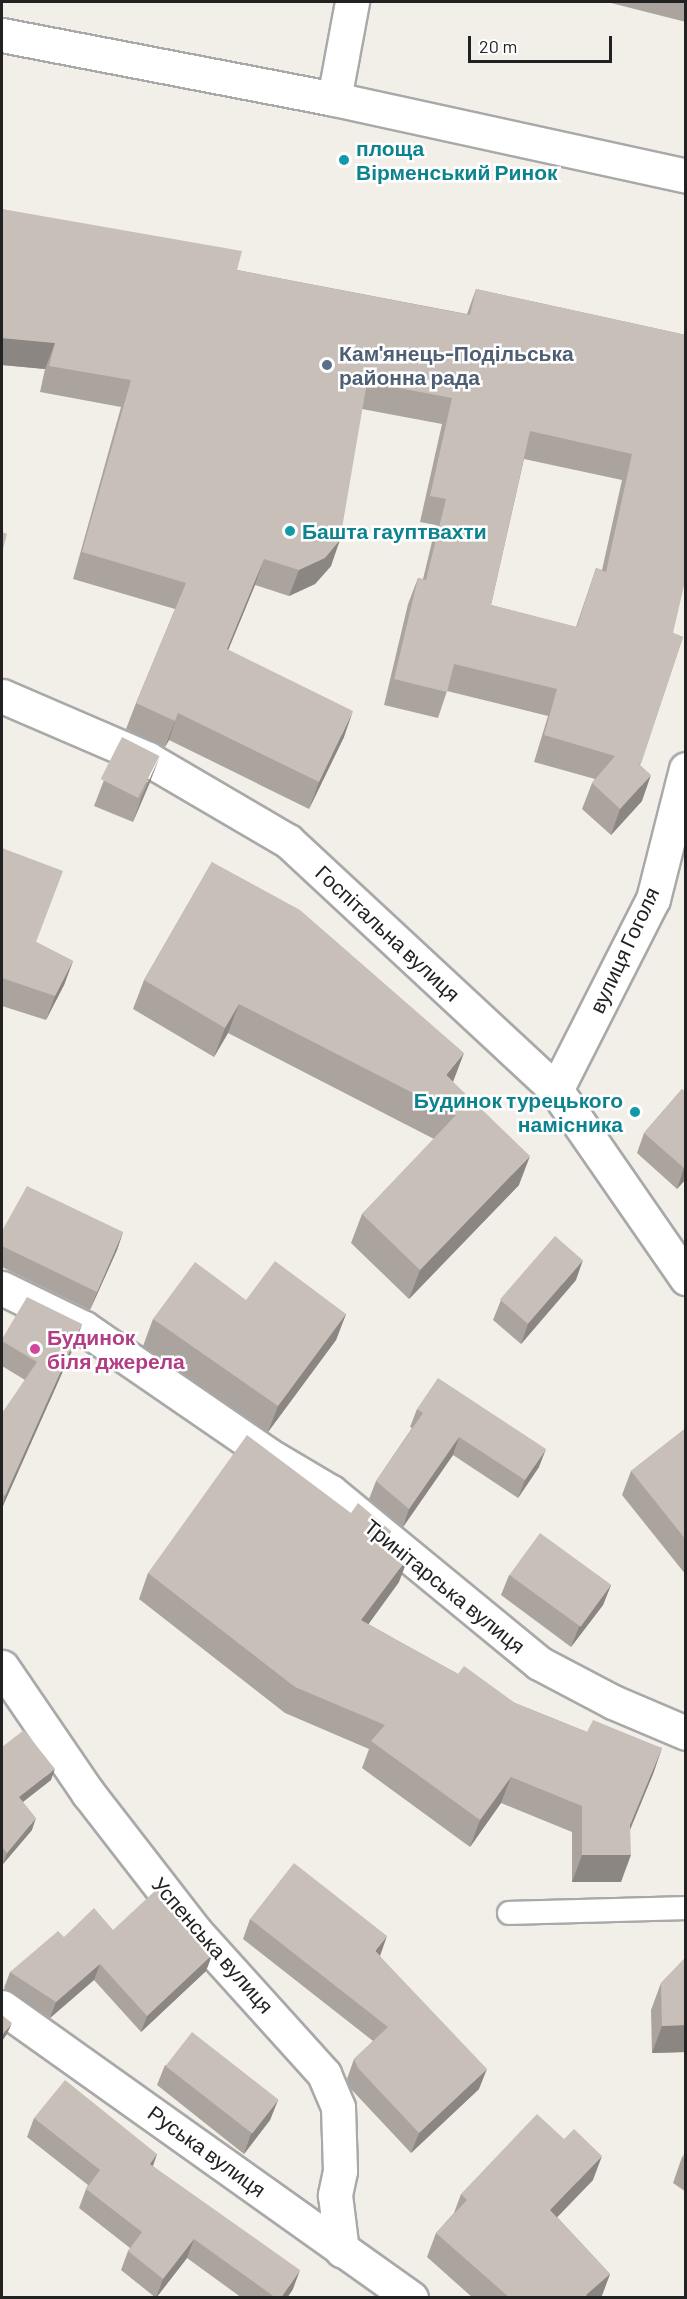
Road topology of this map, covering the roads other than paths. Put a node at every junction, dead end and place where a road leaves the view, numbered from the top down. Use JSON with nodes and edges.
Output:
{"nodes":[{"id":1,"x":352,"y":2,"type":"edge"},
{"id":2,"x":2,"y":35,"type":"edge"},
{"id":3,"x":334,"y":99,"type":"junction"},
{"id":4,"x":686,"y":176,"type":"edge"},
{"id":5,"x":2,"y":696,"type":"edge"},
{"id":6,"x":686,"y":769,"type":"edge"},
{"id":7,"x":556,"y":1090,"type":"junction"},
{"id":8,"x":686,"y":1278,"type":"edge"},
{"id":9,"x":2,"y":1288,"type":"edge"},
{"id":10,"x":2,"y":1667,"type":"edge"},
{"id":11,"x":686,"y":1732,"type":"edge"},
{"id":12,"x":686,"y":1908,"type":"edge"},
{"id":13,"x":509,"y":1913,"type":"dead end"},
{"id":14,"x":2,"y":2007,"type":"edge"},
{"id":15,"x":342,"y":2251,"type":"junction"},
{"id":16,"x":411,"y":2298,"type":"edge"}],
"edges":[{"from":1,"to":3,"type":"street"},
{"from":2,"to":3,"type":"street"},
{"from":3,"to":4,"type":"street"},
{"from":5,"to":7,"type":"street","name":"Госпітальна вулиця"},
{"from":6,"to":7,"type":"street","name":"вулиця Гоголя"},
{"from":7,"to":8,"type":"street","name":"Госпітальна вулиця"},
{"from":9,"to":11,"type":"street","name":"Тринітарська вулиця"},
{"from":10,"to":15,"type":"street","name":"Успенська вулиця"},
{"from":12,"to":13,"type":"lane"},
{"from":14,"to":15,"type":"street","name":"Руська вулиця"},
{"from":15,"to":16,"type":"street","name":"Руська вулиця"}]}
